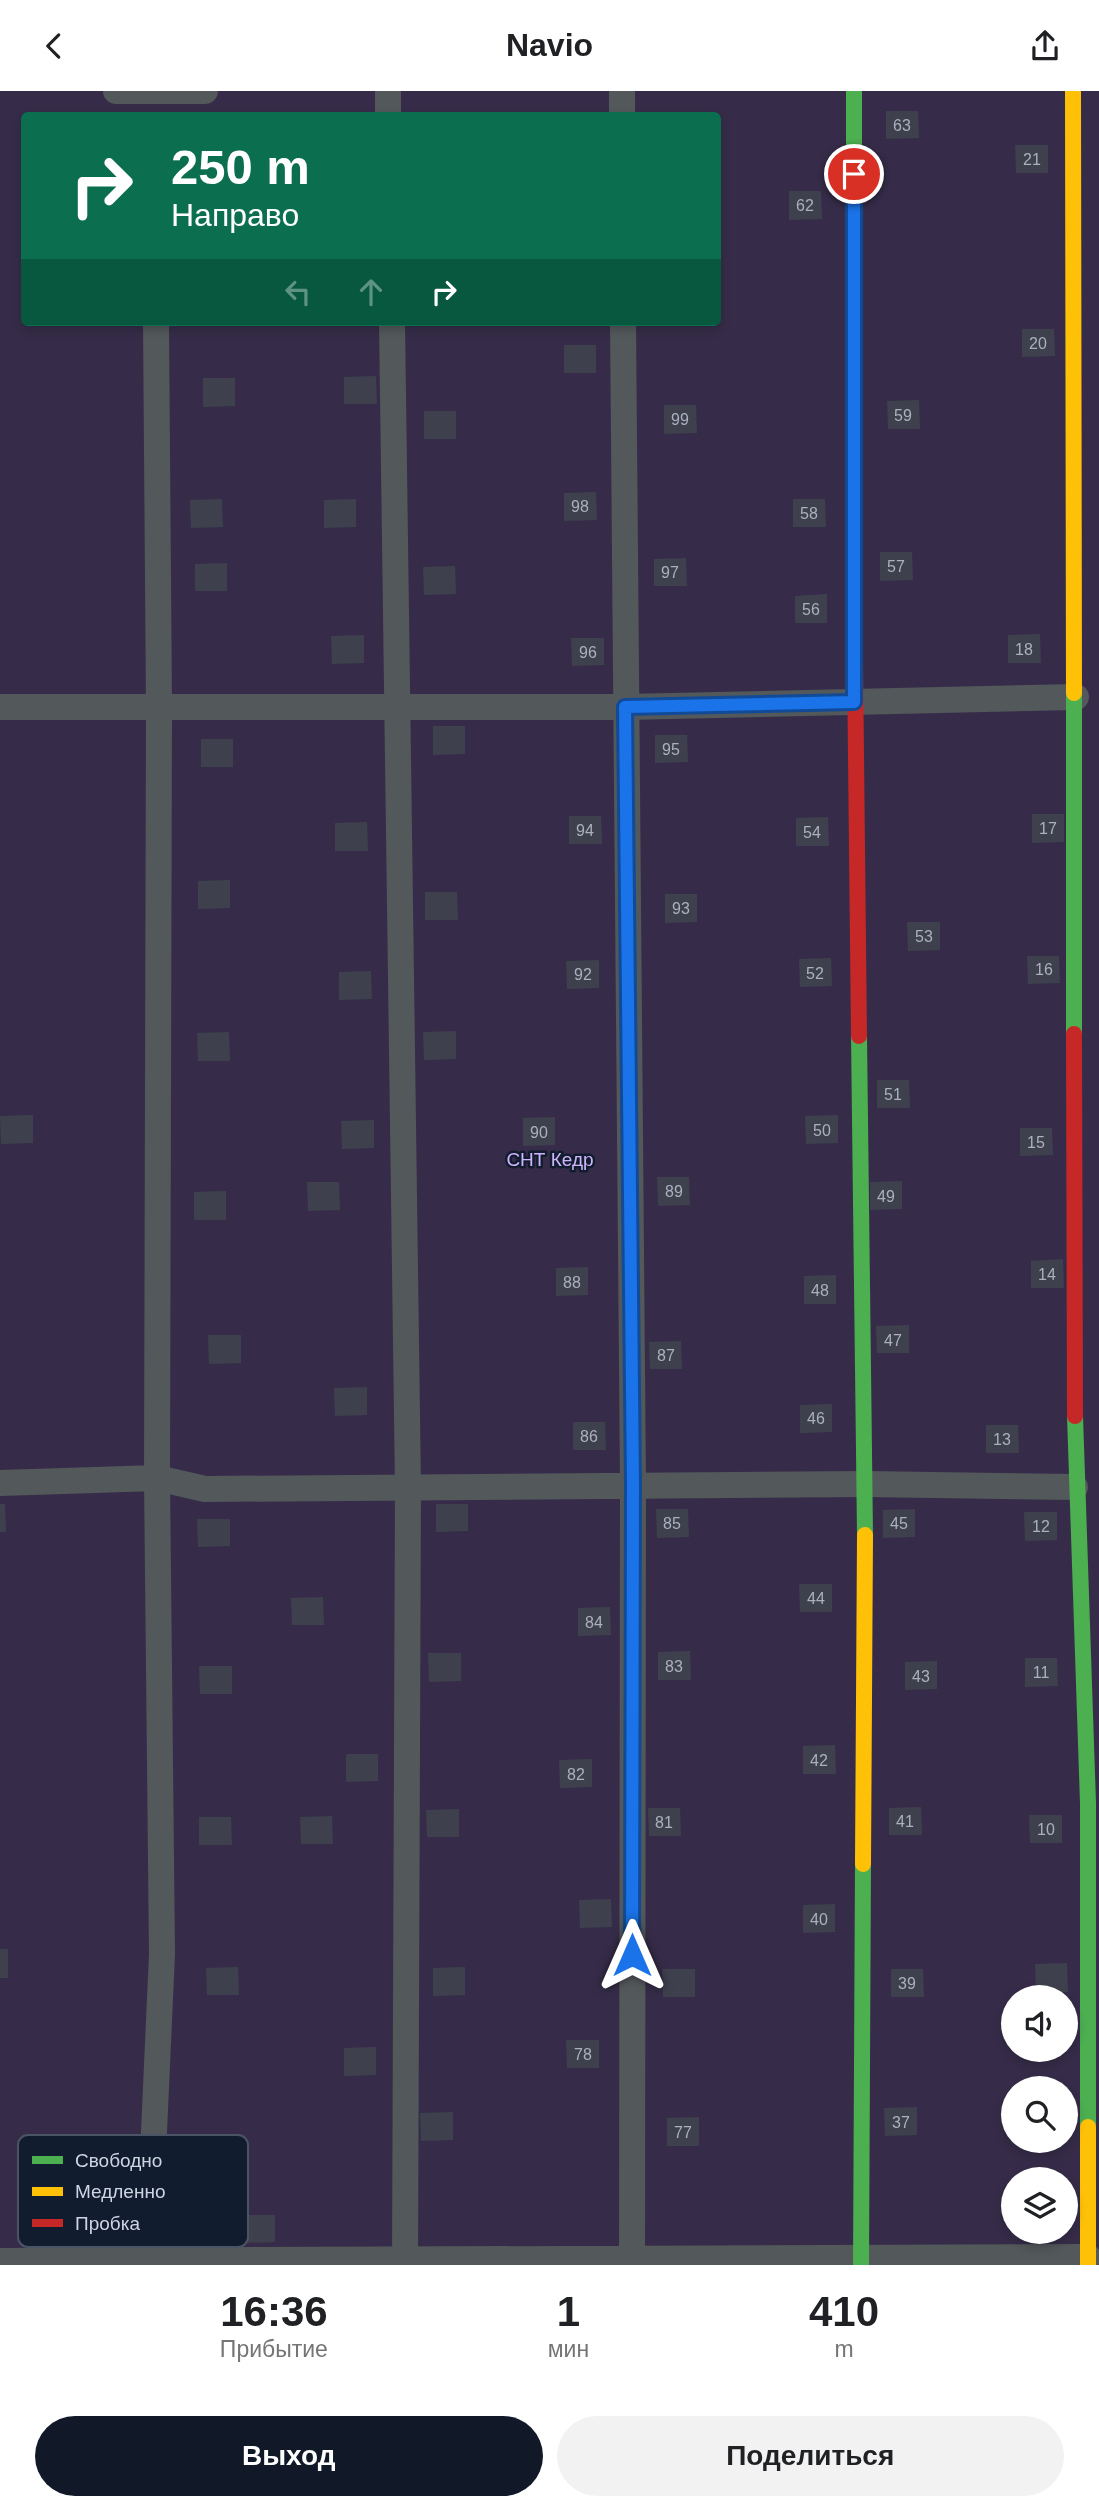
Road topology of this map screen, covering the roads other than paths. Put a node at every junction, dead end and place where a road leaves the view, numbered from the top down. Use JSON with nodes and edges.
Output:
{"nodes":[{"id":1,"x":116,"y":91,"type":"edge"},
{"id":2,"x":205,"y":91,"type":"edge"},
{"id":3,"x":388,"y":91,"type":"edge"},
{"id":4,"x":622,"y":91,"type":"edge"},
{"id":5,"x":854,"y":91,"type":"edge"},
{"id":6,"x":1073,"y":91,"type":"edge"},
{"id":7,"x":162,"y":100,"type":"edge"},
{"id":8,"x":388,"y":112,"type":"edge"},
{"id":9,"x":622,"y":112,"type":"edge"},
{"id":10,"x":156,"y":326,"type":"edge"},
{"id":11,"x":392,"y":326,"type":"edge"},
{"id":12,"x":623,"y":326,"type":"edge"},
{"id":13,"x":1076,"y":697,"type":"junction"},
{"id":14,"x":854,"y":702,"type":"junction"},
{"id":15,"x":0,"y":707,"type":"edge"},
{"id":16,"x":159,"y":707,"type":"junction"},
{"id":17,"x":397,"y":707,"type":"junction"},
{"id":18,"x":625,"y":707,"type":"junction"},
{"id":19,"x":157,"y":1478,"type":"junction"},
{"id":20,"x":0,"y":1483,"type":"edge"},
{"id":21,"x":865,"y":1484,"type":"junction"},
{"id":22,"x":633,"y":1485,"type":"junction"},
{"id":23,"x":1075,"y":1487,"type":"junction"},
{"id":24,"x":408,"y":1488,"type":"junction"},
{"id":25,"x":154,"y":2135,"type":"edge"},
{"id":26,"x":0,"y":2261,"type":"edge"},
{"id":27,"x":1088,"y":2261,"type":"edge"},
{"id":28,"x":632,"y":2262,"type":"edge"},
{"id":29,"x":861,"y":2262,"type":"edge"},
{"id":30,"x":148,"y":2263,"type":"edge"},
{"id":31,"x":405,"y":2263,"type":"edge"}],
"edges":[{"from":1,"to":7,"type":"street"},
{"from":2,"to":7,"type":"street"},
{"from":3,"to":8,"type":"street"},
{"from":4,"to":9,"type":"street"},
{"from":5,"to":14,"type":"street"},
{"from":6,"to":13,"type":"street"},
{"from":10,"to":16,"type":"street"},
{"from":11,"to":17,"type":"street"},
{"from":12,"to":18,"type":"street"},
{"from":13,"to":14,"type":"street"},
{"from":13,"to":23,"type":"street"},
{"from":14,"to":18,"type":"street"},
{"from":14,"to":21,"type":"street"},
{"from":15,"to":16,"type":"street"},
{"from":16,"to":17,"type":"street"},
{"from":16,"to":19,"type":"street"},
{"from":17,"to":18,"type":"street"},
{"from":17,"to":24,"type":"street"},
{"from":18,"to":22,"type":"street"},
{"from":19,"to":20,"type":"street"},
{"from":19,"to":24,"type":"street"},
{"from":19,"to":25,"type":"street"},
{"from":21,"to":22,"type":"street"},
{"from":21,"to":23,"type":"street"},
{"from":21,"to":29,"type":"street"},
{"from":22,"to":24,"type":"street"},
{"from":22,"to":28,"type":"street"},
{"from":23,"to":27,"type":"street"},
{"from":24,"to":31,"type":"street"},
{"from":26,"to":30,"type":"street"},
{"from":27,"to":29,"type":"street"},
{"from":28,"to":29,"type":"street"},
{"from":28,"to":31,"type":"street"},
{"from":30,"to":31,"type":"street"}]}
